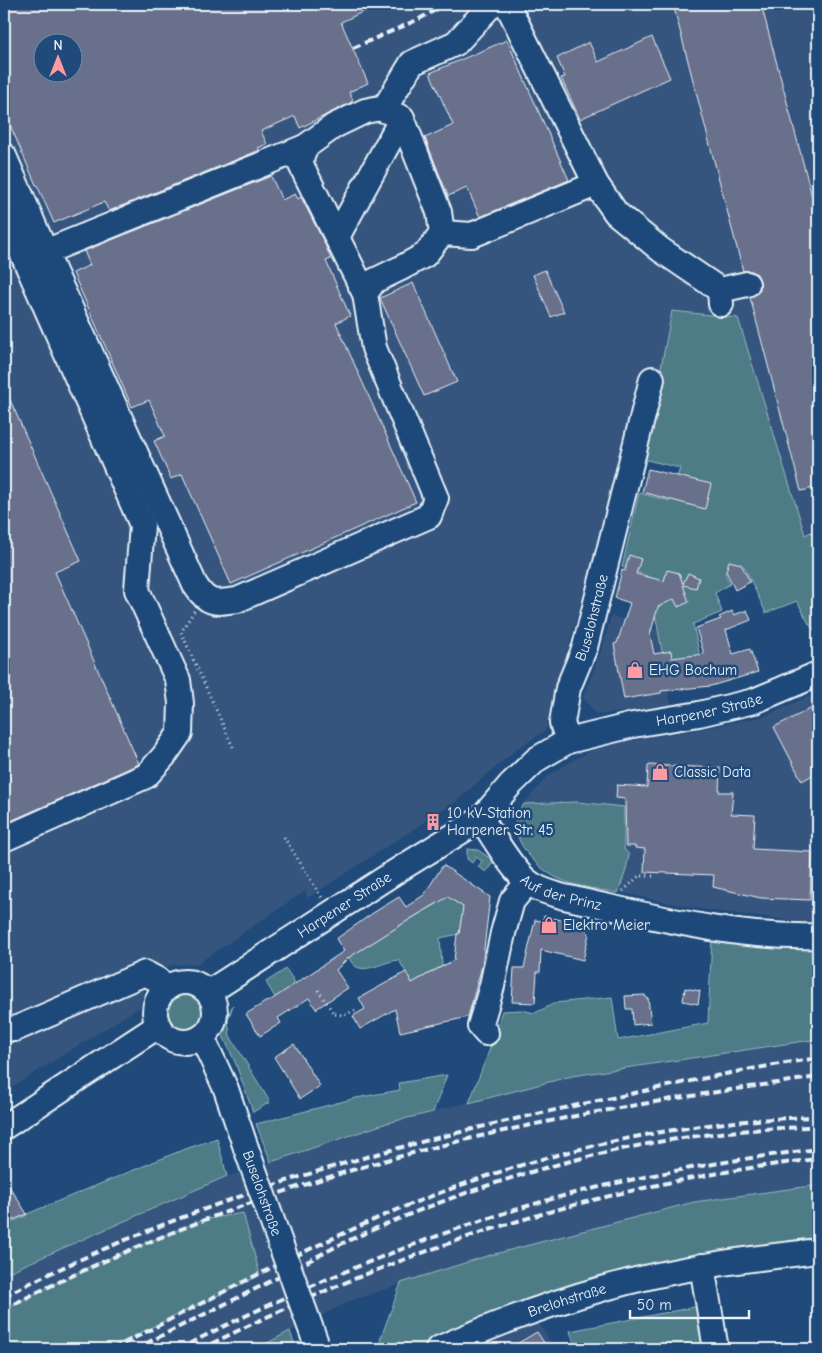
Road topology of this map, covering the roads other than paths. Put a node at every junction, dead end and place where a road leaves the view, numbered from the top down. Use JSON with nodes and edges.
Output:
{"nodes":[{"id":1,"x":492,"y":4,"type":"edge"},
{"id":2,"x":508,"y":4,"type":"edge"},
{"id":3,"x":393,"y":113,"type":"junction"},
{"id":4,"x":304,"y":147,"type":"junction"},
{"id":5,"x":4,"y":156,"type":"edge"},
{"id":6,"x":596,"y":184,"type":"junction"},
{"id":7,"x":4,"y":212,"type":"edge"},
{"id":8,"x":442,"y":233,"type":"junction"},
{"id":9,"x":337,"y":237,"type":"junction"},
{"id":10,"x":45,"y":252,"type":"junction"},
{"id":11,"x":747,"y":284,"type":"dead end"},
{"id":12,"x":365,"y":294,"type":"junction"},
{"id":13,"x":652,"y":379,"type":"dead end"},
{"id":14,"x":818,"y":674,"type":"edge"},
{"id":15,"x":568,"y":741,"type":"junction"},
{"id":16,"x":481,"y":819,"type":"junction"},
{"id":17,"x":4,"y":839,"type":"edge"},
{"id":18,"x":528,"y":882,"type":"junction"},
{"id":19,"x":818,"y":936,"type":"edge"},
{"id":20,"x":165,"y":989,"type":"junction"},
{"id":21,"x":208,"y":992,"type":"junction"},
{"id":22,"x":158,"y":1026,"type":"junction"},
{"id":23,"x":4,"y":1028,"type":"edge"},
{"id":24,"x":486,"y":1033,"type":"dead end"},
{"id":25,"x":202,"y":1037,"type":"junction"},
{"id":26,"x":4,"y":1127,"type":"edge"},
{"id":27,"x":818,"y":1251,"type":"edge"},
{"id":28,"x":702,"y":1266,"type":"junction"},
{"id":29,"x":317,"y":1346,"type":"edge"},
{"id":30,"x":438,"y":1349,"type":"edge"},
{"id":31,"x":716,"y":1349,"type":"edge"}],
"edges":[{"from":1,"to":3,"type":"street"},
{"from":2,"to":6,"type":"street"},
{"from":3,"to":4,"type":"street"},
{"from":3,"to":8,"type":"street"},
{"from":3,"to":9,"type":"street"},
{"from":4,"to":9,"type":"street"},
{"from":4,"to":10,"type":"street"},
{"from":5,"to":10,"type":"street"},
{"from":6,"to":8,"type":"street"},
{"from":6,"to":11,"type":"street"},
{"from":7,"to":17,"type":"street"},
{"from":8,"to":12,"type":"street"},
{"from":9,"to":12,"type":"street"},
{"from":10,"to":12,"type":"street"},
{"from":13,"to":15,"type":"street","name":"Buselohstraße"},
{"from":14,"to":15,"type":"street","name":"Harpener Straße"},
{"from":15,"to":16,"type":"street"},
{"from":16,"to":18,"type":"street","name":"Auf der Prinz"},
{"from":16,"to":21,"type":"street","name":"Harpener Straße"},
{"from":18,"to":19,"type":"street","name":"Auf der Prinz"},
{"from":18,"to":24,"type":"street"},
{"from":20,"to":21,"type":"street"},
{"from":20,"to":22,"type":"street"},
{"from":20,"to":23,"type":"street"},
{"from":21,"to":25,"type":"street"},
{"from":22,"to":25,"type":"street"},
{"from":22,"to":26,"type":"street"},
{"from":25,"to":29,"type":"street","name":"Buselohstraße","bridge":true},
{"from":27,"to":28,"type":"street","name":"Brelohstraße"},
{"from":28,"to":30,"type":"street","name":"Brelohstraße"},
{"from":28,"to":31,"type":"street"}]}
